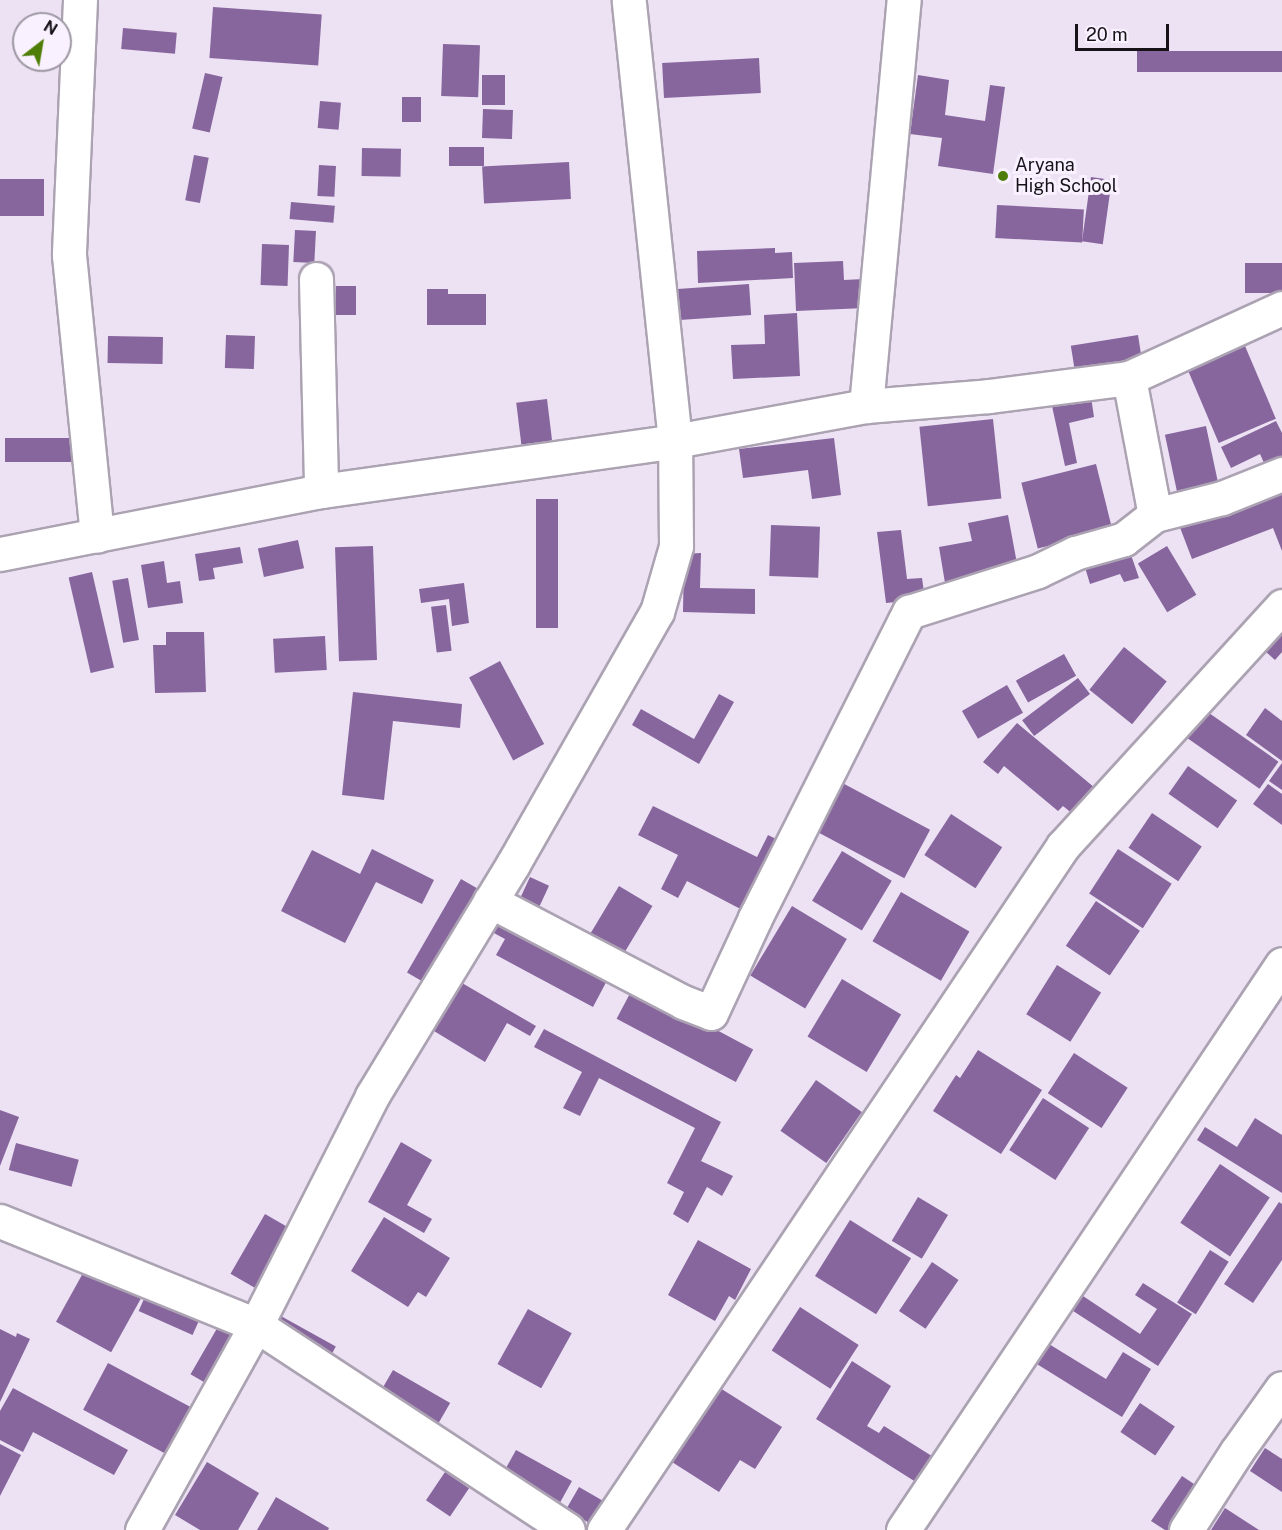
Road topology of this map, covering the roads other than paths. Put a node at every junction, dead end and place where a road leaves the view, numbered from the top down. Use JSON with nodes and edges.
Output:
{"nodes":[{"id":1,"x":80,"y":0,"type":"edge"},
{"id":2,"x":629,"y":0,"type":"edge"},
{"id":3,"x":904,"y":0,"type":"edge"},
{"id":4,"x":316,"y":279,"type":"dead end"},
{"id":5,"x":1282,"y":308,"type":"edge"},
{"id":6,"x":1129,"y":378,"type":"junction"},
{"id":7,"x":866,"y":406,"type":"junction"},
{"id":8,"x":675,"y":441,"type":"junction"},
{"id":9,"x":1282,"y":474,"type":"edge"},
{"id":10,"x":321,"y":491,"type":"junction"},
{"id":11,"x":1155,"y":516,"type":"junction"},
{"id":12,"x":97,"y":536,"type":"junction"},
{"id":13,"x":0,"y":554,"type":"edge"},
{"id":14,"x":1282,"y":606,"type":"edge"},
{"id":15,"x":490,"y":901,"type":"junction"},
{"id":16,"x":1282,"y":964,"type":"edge"},
{"id":17,"x":0,"y":1221,"type":"edge"},
{"id":18,"x":256,"y":1325,"type":"junction"},
{"id":19,"x":1282,"y":1388,"type":"edge"},
{"id":20,"x":142,"y":1530,"type":"edge"},
{"id":21,"x":568,"y":1530,"type":"edge"},
{"id":22,"x":604,"y":1530,"type":"edge"},
{"id":23,"x":903,"y":1530,"type":"edge"},
{"id":24,"x":1186,"y":1530,"type":"edge"}],
"edges":[{"from":1,"to":12,"type":"street"},
{"from":2,"to":8,"type":"street"},
{"from":3,"to":7,"type":"street"},
{"from":4,"to":10,"type":"street"},
{"from":5,"to":6,"type":"street"},
{"from":6,"to":7,"type":"street"},
{"from":6,"to":11,"type":"street"},
{"from":7,"to":8,"type":"street"},
{"from":8,"to":10,"type":"street"},
{"from":8,"to":15,"type":"street"},
{"from":9,"to":11,"type":"street"},
{"from":10,"to":12,"type":"street"},
{"from":11,"to":15,"type":"street"},
{"from":12,"to":13,"type":"street"},
{"from":14,"to":22,"type":"street"},
{"from":15,"to":18,"type":"street"},
{"from":16,"to":23,"type":"street"},
{"from":17,"to":18,"type":"street"},
{"from":18,"to":20,"type":"street"},
{"from":18,"to":21,"type":"street"},
{"from":19,"to":24,"type":"street"}]}
